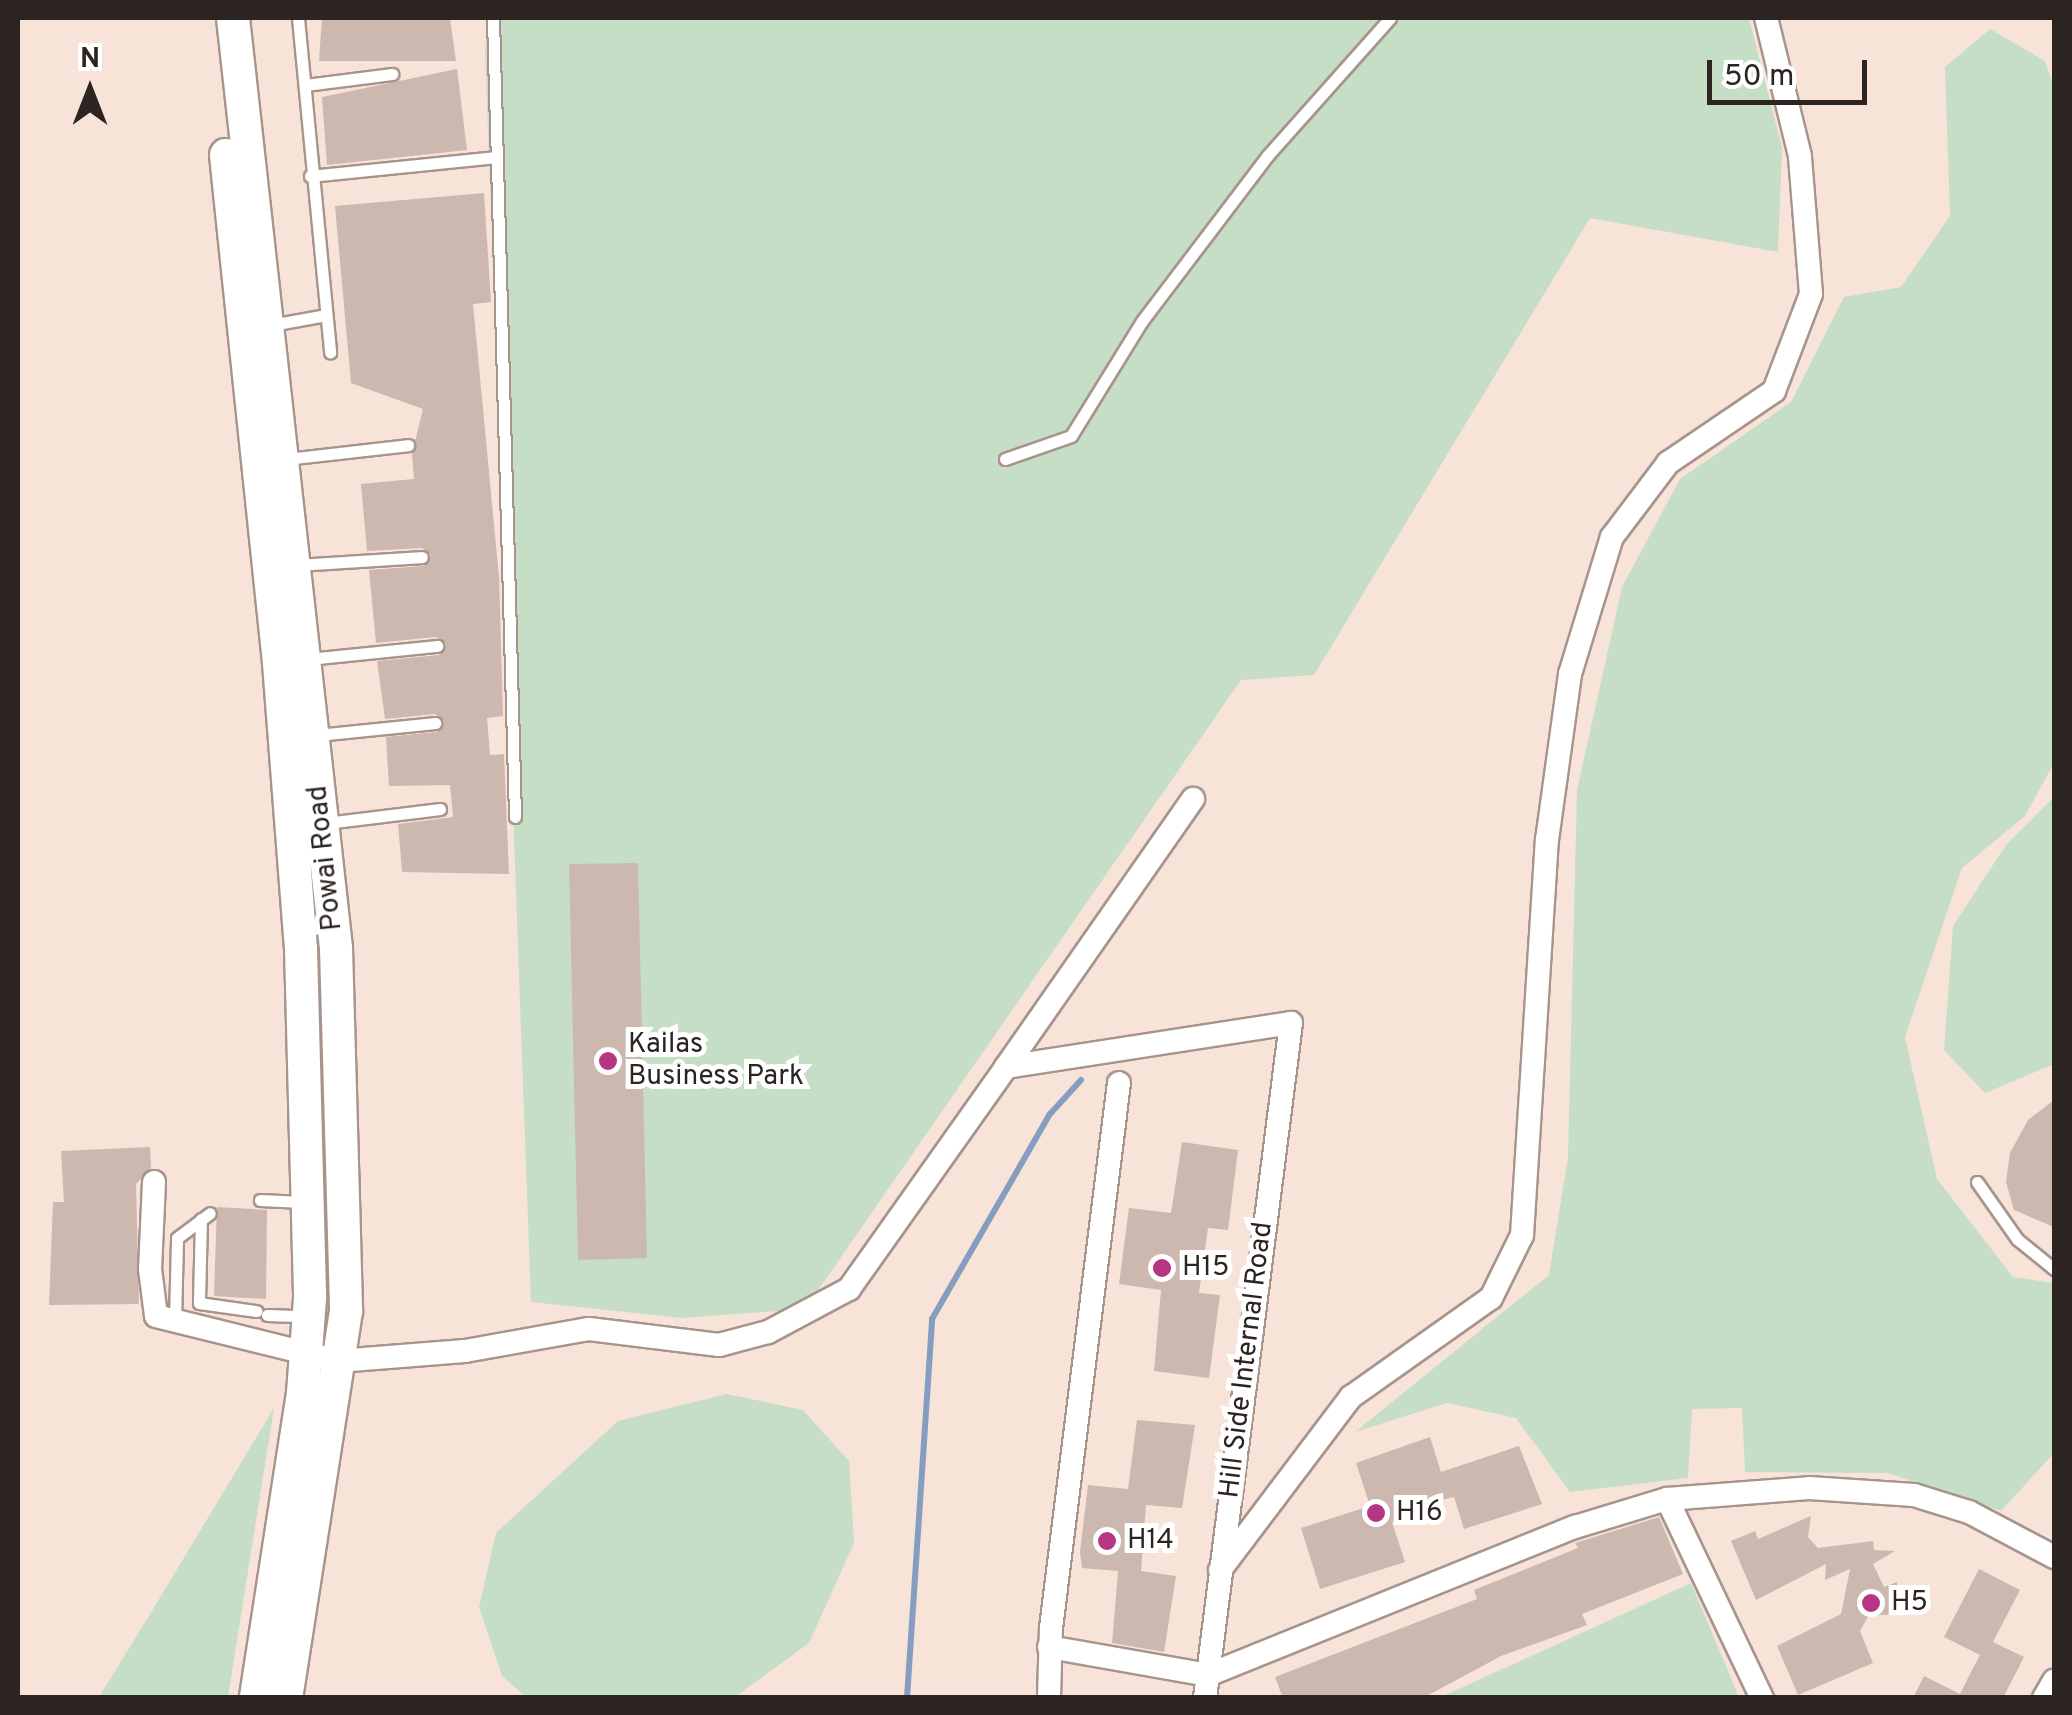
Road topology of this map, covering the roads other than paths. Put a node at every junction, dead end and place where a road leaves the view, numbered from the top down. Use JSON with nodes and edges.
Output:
{"nodes":[{"id":1,"x":211,"y":18,"type":"edge"},
{"id":2,"x":233,"y":18,"type":"edge"},
{"id":3,"x":298,"y":18,"type":"edge"},
{"id":4,"x":493,"y":18,"type":"edge"},
{"id":5,"x":1390,"y":18,"type":"edge"},
{"id":6,"x":1766,"y":18,"type":"edge"},
{"id":7,"x":227,"y":62,"type":"junction"},
{"id":8,"x":392,"y":74,"type":"dead end"},
{"id":9,"x":304,"y":85,"type":"junction"},
{"id":10,"x":496,"y":157,"type":"junction"},
{"id":11,"x":310,"y":176,"type":"junction"},
{"id":12,"x":326,"y":315,"type":"junction"},
{"id":13,"x":255,"y":326,"type":"junction"},
{"id":14,"x":330,"y":352,"type":"dead end"},
{"id":15,"x":408,"y":445,"type":"dead end"},
{"id":16,"x":282,"y":460,"type":"junction"},
{"id":17,"x":1005,"y":460,"type":"dead end"},
{"id":18,"x":422,"y":558,"type":"dead end"},
{"id":19,"x":294,"y":566,"type":"junction"},
{"id":20,"x":437,"y":646,"type":"dead end"},
{"id":21,"x":292,"y":661,"type":"junction"},
{"id":22,"x":435,"y":722,"type":"dead end"},
{"id":23,"x":312,"y":736,"type":"junction"},
{"id":24,"x":1193,"y":799,"type":"dead end"},
{"id":25,"x":440,"y":809,"type":"dead end"},
{"id":26,"x":515,"y":817,"type":"dead end"},
{"id":27,"x":322,"y":824,"type":"junction"},
{"id":28,"x":1006,"y":1067,"type":"junction"},
{"id":29,"x":1119,"y":1083,"type":"dead end"},
{"id":30,"x":154,"y":1182,"type":"dead end"},
{"id":31,"x":1977,"y":1182,"type":"dead end"},
{"id":32,"x":260,"y":1200,"type":"dead end"},
{"id":33,"x":307,"y":1202,"type":"junction"},
{"id":34,"x":2054,"y":1269,"type":"edge"},
{"id":35,"x":309,"y":1316,"type":"junction"},
{"id":36,"x":175,"y":1321,"type":"junction"},
{"id":37,"x":306,"y":1354,"type":"junction"},
{"id":38,"x":338,"y":1361,"type":"junction"},
{"id":39,"x":1667,"y":1499,"type":"junction"},
{"id":40,"x":2054,"y":1557,"type":"edge"},
{"id":41,"x":1220,"y":1570,"type":"junction"},
{"id":42,"x":279,"y":1646,"type":"junction"},
{"id":43,"x":1049,"y":1647,"type":"junction"},
{"id":44,"x":2054,"y":1681,"type":"edge"},
{"id":45,"x":1206,"y":1686,"type":"edge"},
{"id":46,"x":256,"y":1698,"type":"edge"},
{"id":47,"x":286,"y":1698,"type":"edge"},
{"id":48,"x":1049,"y":1698,"type":"edge"},
{"id":49,"x":1762,"y":1698,"type":"edge"},
{"id":50,"x":2044,"y":1698,"type":"edge"}],
"edges":[{"from":1,"to":7,"type":"main road","name":"Powai Road"},
{"from":2,"to":7,"type":"main road","name":"Powai Road"},
{"from":3,"to":9,"type":"lane"},
{"from":4,"to":10,"type":"lane"},
{"from":5,"to":17,"type":"lane"},
{"from":6,"to":41,"type":"street"},
{"from":7,"to":13,"type":"main road","name":"Powai Road"},
{"from":8,"to":9,"type":"lane"},
{"from":9,"to":11,"type":"lane"},
{"from":10,"to":11,"type":"lane"},
{"from":10,"to":26,"type":"lane"},
{"from":11,"to":12,"type":"lane"},
{"from":12,"to":13,"type":"lane"},
{"from":12,"to":14,"type":"lane"},
{"from":13,"to":16,"type":"main road","name":"Powai Road"},
{"from":13,"to":21,"type":"main road","name":"Powai Road"},
{"from":15,"to":16,"type":"lane"},
{"from":16,"to":19,"type":"main road","name":"Powai Road"},
{"from":18,"to":19,"type":"lane"},
{"from":19,"to":21,"type":"main road","name":"Powai Road"},
{"from":20,"to":21,"type":"lane"},
{"from":21,"to":23,"type":"main road","name":"Powai Road"},
{"from":21,"to":33,"type":"main road","name":"Powai Road"},
{"from":22,"to":23,"type":"lane"},
{"from":23,"to":27,"type":"main road","name":"Powai Road"},
{"from":24,"to":28,"type":"street"},
{"from":25,"to":27,"type":"lane"},
{"from":27,"to":38,"type":"main road","name":"Powai Road"},
{"from":28,"to":38,"type":"street"},
{"from":28,"to":41,"type":"street","name":"Hill Side Internal Road"},
{"from":29,"to":43,"type":"street"},
{"from":30,"to":36,"type":"street"},
{"from":31,"to":34,"type":"lane"},
{"from":32,"to":33,"type":"lane"},
{"from":33,"to":35,"type":"main road","name":"Powai Road"},
{"from":35,"to":36,"type":"lane"},
{"from":35,"to":37,"type":"main road","name":"Powai Road"},
{"from":36,"to":37,"type":"street"},
{"from":37,"to":38,"type":"street"},
{"from":37,"to":42,"type":"main road","name":"Powai Road"},
{"from":38,"to":42,"type":"main road","name":"Powai Road"},
{"from":39,"to":40,"type":"street"},
{"from":39,"to":45,"type":"street"},
{"from":39,"to":49,"type":"street"},
{"from":41,"to":45,"type":"street","name":"Hill Side Internal Road"},
{"from":42,"to":46,"type":"main road","name":"Powai Road"},
{"from":42,"to":47,"type":"main road","name":"Powai Road"},
{"from":43,"to":45,"type":"street"},
{"from":43,"to":48,"type":"street"},
{"from":44,"to":50,"type":"street"}]}
